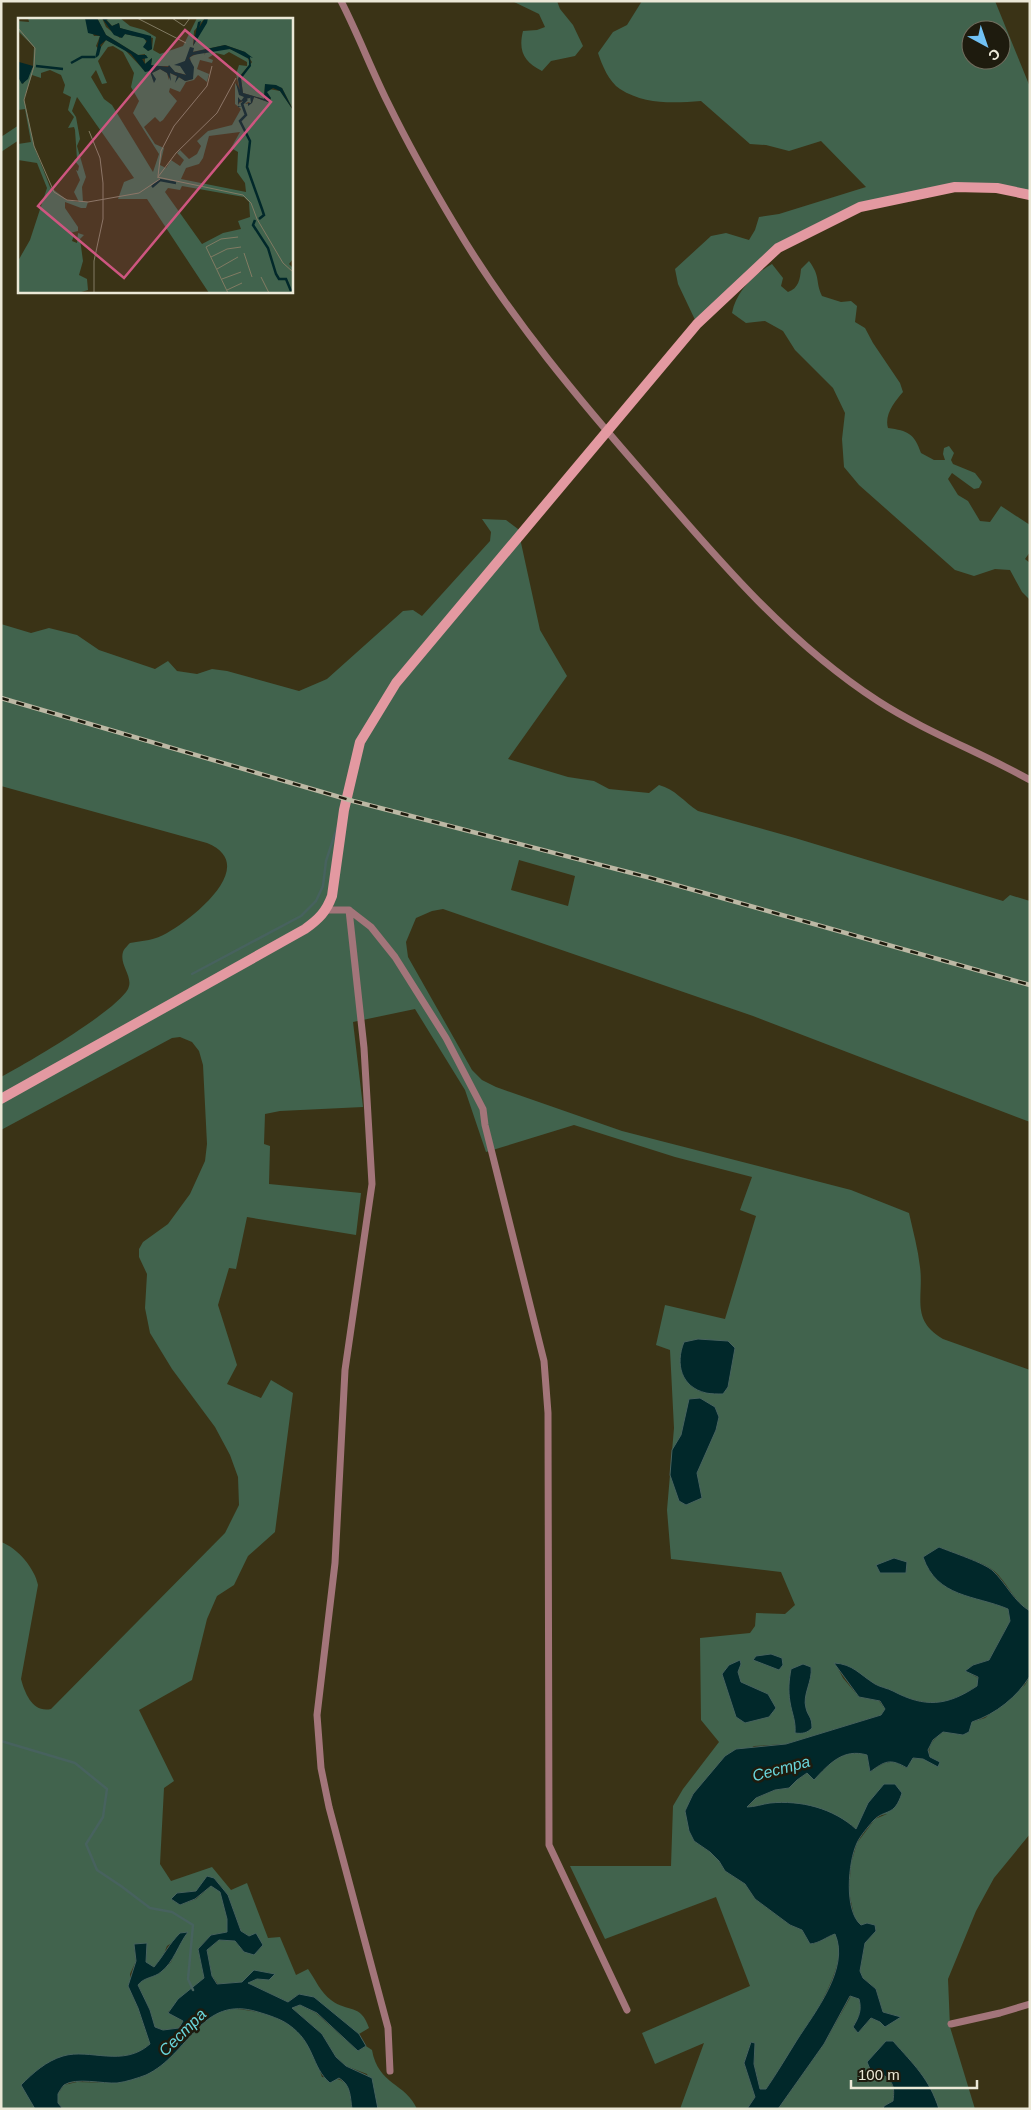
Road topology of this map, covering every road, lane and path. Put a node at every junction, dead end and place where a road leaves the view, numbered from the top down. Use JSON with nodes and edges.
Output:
{"nodes":[{"id":1,"x":341,"y":1,"type":"edge"},
{"id":2,"x":1030,"y":195,"type":"edge"},
{"id":3,"x":607,"y":431,"type":"junction"},
{"id":4,"x":1030,"y":780,"type":"edge"},
{"id":5,"x":327,"y":910,"type":"junction"},
{"id":6,"x":349,"y":910,"type":"junction"},
{"id":7,"x":1,"y":1099,"type":"edge"},
{"id":8,"x":1030,"y":2004,"type":"edge"},
{"id":9,"x":627,"y":2010,"type":"dead end"},
{"id":10,"x":951,"y":2024,"type":"dead end"},
{"id":11,"x":390,"y":2071,"type":"dead end"}],
"edges":[{"from":1,"to":3,"type":"street"},
{"from":2,"to":3,"type":"street"},
{"from":3,"to":4,"type":"street"},
{"from":3,"to":5,"type":"street"},
{"from":5,"to":6,"type":"street"},
{"from":5,"to":7,"type":"street"},
{"from":6,"to":9,"type":"street"},
{"from":6,"to":11,"type":"street"},
{"from":8,"to":10,"type":"street"}]}
